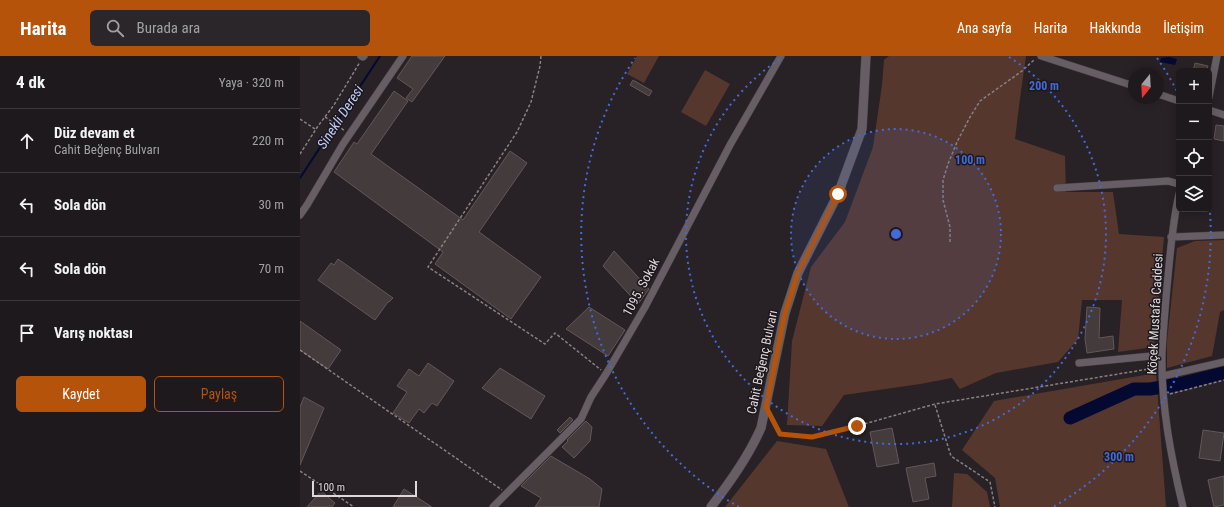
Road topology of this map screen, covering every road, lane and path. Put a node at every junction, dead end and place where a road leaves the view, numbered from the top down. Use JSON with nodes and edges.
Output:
{"nodes":[{"id":1,"x":363,"y":56,"type":"edge"},
{"id":2,"x":403,"y":56,"type":"edge"},
{"id":3,"x":541,"y":56,"type":"edge"},
{"id":4,"x":781,"y":56,"type":"edge"},
{"id":5,"x":866,"y":56,"type":"edge"},
{"id":6,"x":1037,"y":56,"type":"edge"},
{"id":7,"x":1041,"y":56,"type":"edge"},
{"id":8,"x":1219,"y":61,"type":"edge"},
{"id":9,"x":1128,"y":84,"type":"edge"},
{"id":10,"x":1212,"y":87,"type":"edge"},
{"id":11,"x":1164,"y":96,"type":"edge"},
{"id":12,"x":1176,"y":100,"type":"edge"},
{"id":13,"x":1212,"y":111,"type":"edge"},
{"id":14,"x":1224,"y":115,"type":"edge"},
{"id":15,"x":325,"y":117,"type":"junction"},
{"id":16,"x":300,"y":118,"type":"edge"},
{"id":17,"x":315,"y":130,"type":"junction"},
{"id":18,"x":350,"y":134,"type":"junction"},
{"id":19,"x":300,"y":154,"type":"edge"},
{"id":20,"x":1176,"y":183,"type":"edge"},
{"id":21,"x":1057,"y":188,"type":"dead end"},
{"id":22,"x":1176,"y":210,"type":"edge"},
{"id":23,"x":300,"y":215,"type":"edge"},
{"id":24,"x":1224,"y":235,"type":"edge"},
{"id":25,"x":1171,"y":237,"type":"junction"},
{"id":26,"x":950,"y":242,"type":"dead end"},
{"id":27,"x":300,"y":350,"type":"edge"},
{"id":28,"x":1162,"y":354,"type":"junction"},
{"id":29,"x":1224,"y":362,"type":"edge"},
{"id":30,"x":1078,"y":363,"type":"dead end"},
{"id":31,"x":1162,"y":366,"type":"junction"},
{"id":32,"x":606,"y":374,"type":"junction"},
{"id":33,"x":1162,"y":376,"type":"junction"},
{"id":34,"x":1224,"y":380,"type":"edge"},
{"id":35,"x":1164,"y":395,"type":"junction"},
{"id":36,"x":935,"y":404,"type":"junction"},
{"id":37,"x":766,"y":407,"type":"junction"},
{"id":38,"x":300,"y":472,"type":"edge"},
{"id":39,"x":507,"y":493,"type":"junction"},
{"id":40,"x":354,"y":507,"type":"edge"},
{"id":41,"x":493,"y":507,"type":"edge"},
{"id":42,"x":711,"y":507,"type":"edge"},
{"id":43,"x":995,"y":507,"type":"edge"},
{"id":44,"x":1183,"y":507,"type":"edge"}],
"edges":[{"from":1,"to":15,"type":"path"},
{"from":2,"to":18,"type":"street"},
{"from":3,"to":32,"type":"path"},
{"from":4,"to":32,"type":"street","name":"1095. Sokak"},
{"from":5,"to":37,"type":"main road","name":"Cahit Beğenç Bulvarı"},
{"from":6,"to":26,"type":"path"},
{"from":7,"to":9,"type":"street"},
{"from":8,"to":10,"type":"street"},
{"from":11,"to":12,"type":"street"},
{"from":13,"to":14,"type":"street"},
{"from":15,"to":17,"type":"path"},
{"from":15,"to":18,"type":"path"},
{"from":16,"to":17,"type":"path"},
{"from":17,"to":19,"type":"path"},
{"from":18,"to":23,"type":"street"},
{"from":20,"to":21,"type":"street"},
{"from":22,"to":25,"type":"street","name":"Köçek Mustafa Caddesi"},
{"from":24,"to":25,"type":"street"},
{"from":25,"to":28,"type":"street","name":"Köçek Mustafa Caddesi"},
{"from":27,"to":39,"type":"path"},
{"from":28,"to":30,"type":"street"},
{"from":28,"to":31,"type":"street","name":"Köçek Mustafa Caddesi"},
{"from":29,"to":33,"type":"street"},
{"from":31,"to":33,"type":"street","name":"Köçek Mustafa Caddesi"},
{"from":31,"to":36,"type":"path"},
{"from":32,"to":39,"type":"street","name":"1095. Sokak"},
{"from":33,"to":35,"type":"street","name":"Köçek Mustafa Caddesi"},
{"from":34,"to":35,"type":"path"},
{"from":35,"to":44,"type":"street","name":"Köçek Mustafa Caddesi"},
{"from":36,"to":37,"type":"path"},
{"from":36,"to":43,"type":"path"},
{"from":37,"to":42,"type":"main road","name":"Cahit Beğenç Bulvarı"},
{"from":38,"to":40,"type":"path"},
{"from":39,"to":41,"type":"street","name":"1095. Sokak"}]}
